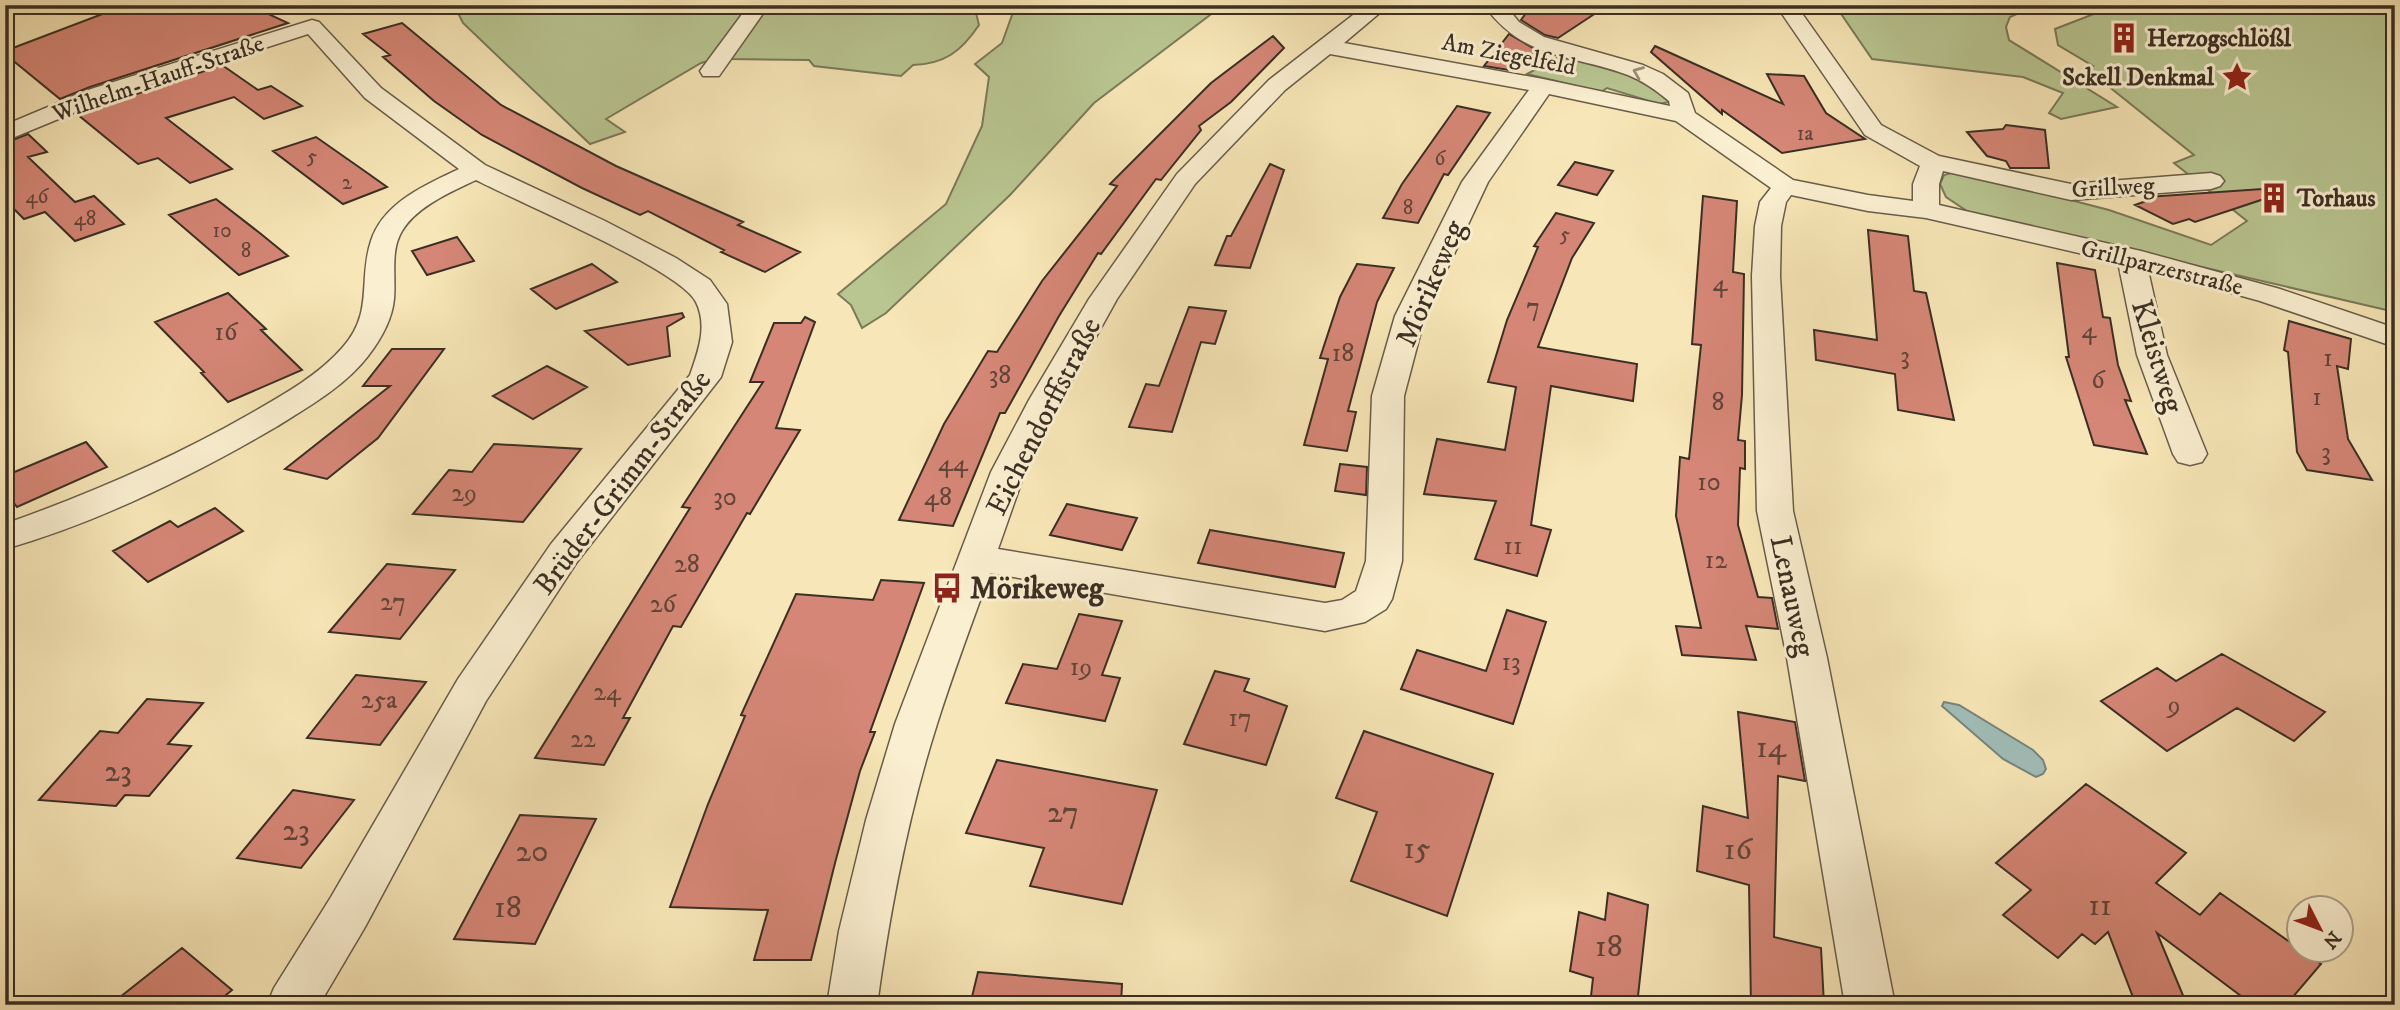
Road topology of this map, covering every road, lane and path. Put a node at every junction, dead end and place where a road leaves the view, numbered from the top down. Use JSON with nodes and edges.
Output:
{"nodes":[{"id":1,"x":759,"y":5,"type":"edge"},
{"id":2,"x":1379,"y":5,"type":"edge"},
{"id":3,"x":1494,"y":5,"type":"edge"},
{"id":4,"x":1786,"y":5,"type":"edge"},
{"id":5,"x":312,"y":26,"type":"joint"},
{"id":6,"x":1324,"y":46,"type":"junction"},
{"id":7,"x":711,"y":71,"type":"dead end"},
{"id":8,"x":1543,"y":86,"type":"junction"},
{"id":9,"x":1684,"y":116,"type":"junction"},
{"id":10,"x":5,"y":134,"type":"edge"},
{"id":11,"x":1933,"y":163,"type":"junction"},
{"id":12,"x":475,"y":170,"type":"junction"},
{"id":13,"x":2211,"y":181,"type":"dead end"},
{"id":14,"x":1785,"y":186,"type":"junction"},
{"id":15,"x":1926,"y":210,"type":"junction"},
{"id":16,"x":2131,"y":257,"type":"junction"},
{"id":17,"x":2395,"y":338,"type":"edge"},
{"id":18,"x":2190,"y":454,"type":"dead end"},
{"id":19,"x":5,"y":537,"type":"edge"},
{"id":20,"x":977,"y":558,"type":"junction"},
{"id":21,"x":292,"y":1005,"type":"edge"},
{"id":22,"x":852,"y":1005,"type":"edge"},
{"id":23,"x":1870,"y":1005,"type":"edge"}],
"edges":[{"from":1,"to":7,"type":"street"},
{"from":2,"to":6,"type":"street","name":"Eichendorffstraße"},
{"from":9,"to":3,"type":"street","one_way":true},
{"from":4,"to":11,"type":"street","name":"Grillweg"},
{"from":5,"to":10,"type":"street","name":"Wilhelm-Hauff-Straße"},
{"from":5,"to":12,"type":"street","name":"Brüder-Grimm-Straße"},
{"from":6,"to":8,"type":"street","name":"Am Ziegelfeld"},
{"from":6,"to":20,"type":"street","name":"Eichendorffstraße"},
{"from":8,"to":9,"type":"street","name":"Am Ziegelfeld"},
{"from":8,"to":20,"type":"street","name":"Mörikeweg"},
{"from":9,"to":14,"type":"street"},
{"from":11,"to":13,"type":"street","name":"Grillweg"},
{"from":11,"to":15,"type":"street"},
{"from":12,"to":19,"type":"street"},
{"from":12,"to":21,"type":"street","name":"Brüder-Grimm-Straße"},
{"from":14,"to":15,"type":"street","name":"Grillparzerstraße"},
{"from":14,"to":23,"type":"street","name":"Lenauweg"},
{"from":15,"to":16,"type":"street","name":"Grillparzerstraße"},
{"from":16,"to":17,"type":"street","name":"Grillparzerstraße"},
{"from":16,"to":18,"type":"street","name":"Kleistweg"},
{"from":20,"to":22,"type":"street","name":"Eichendorffstraße"}]}
